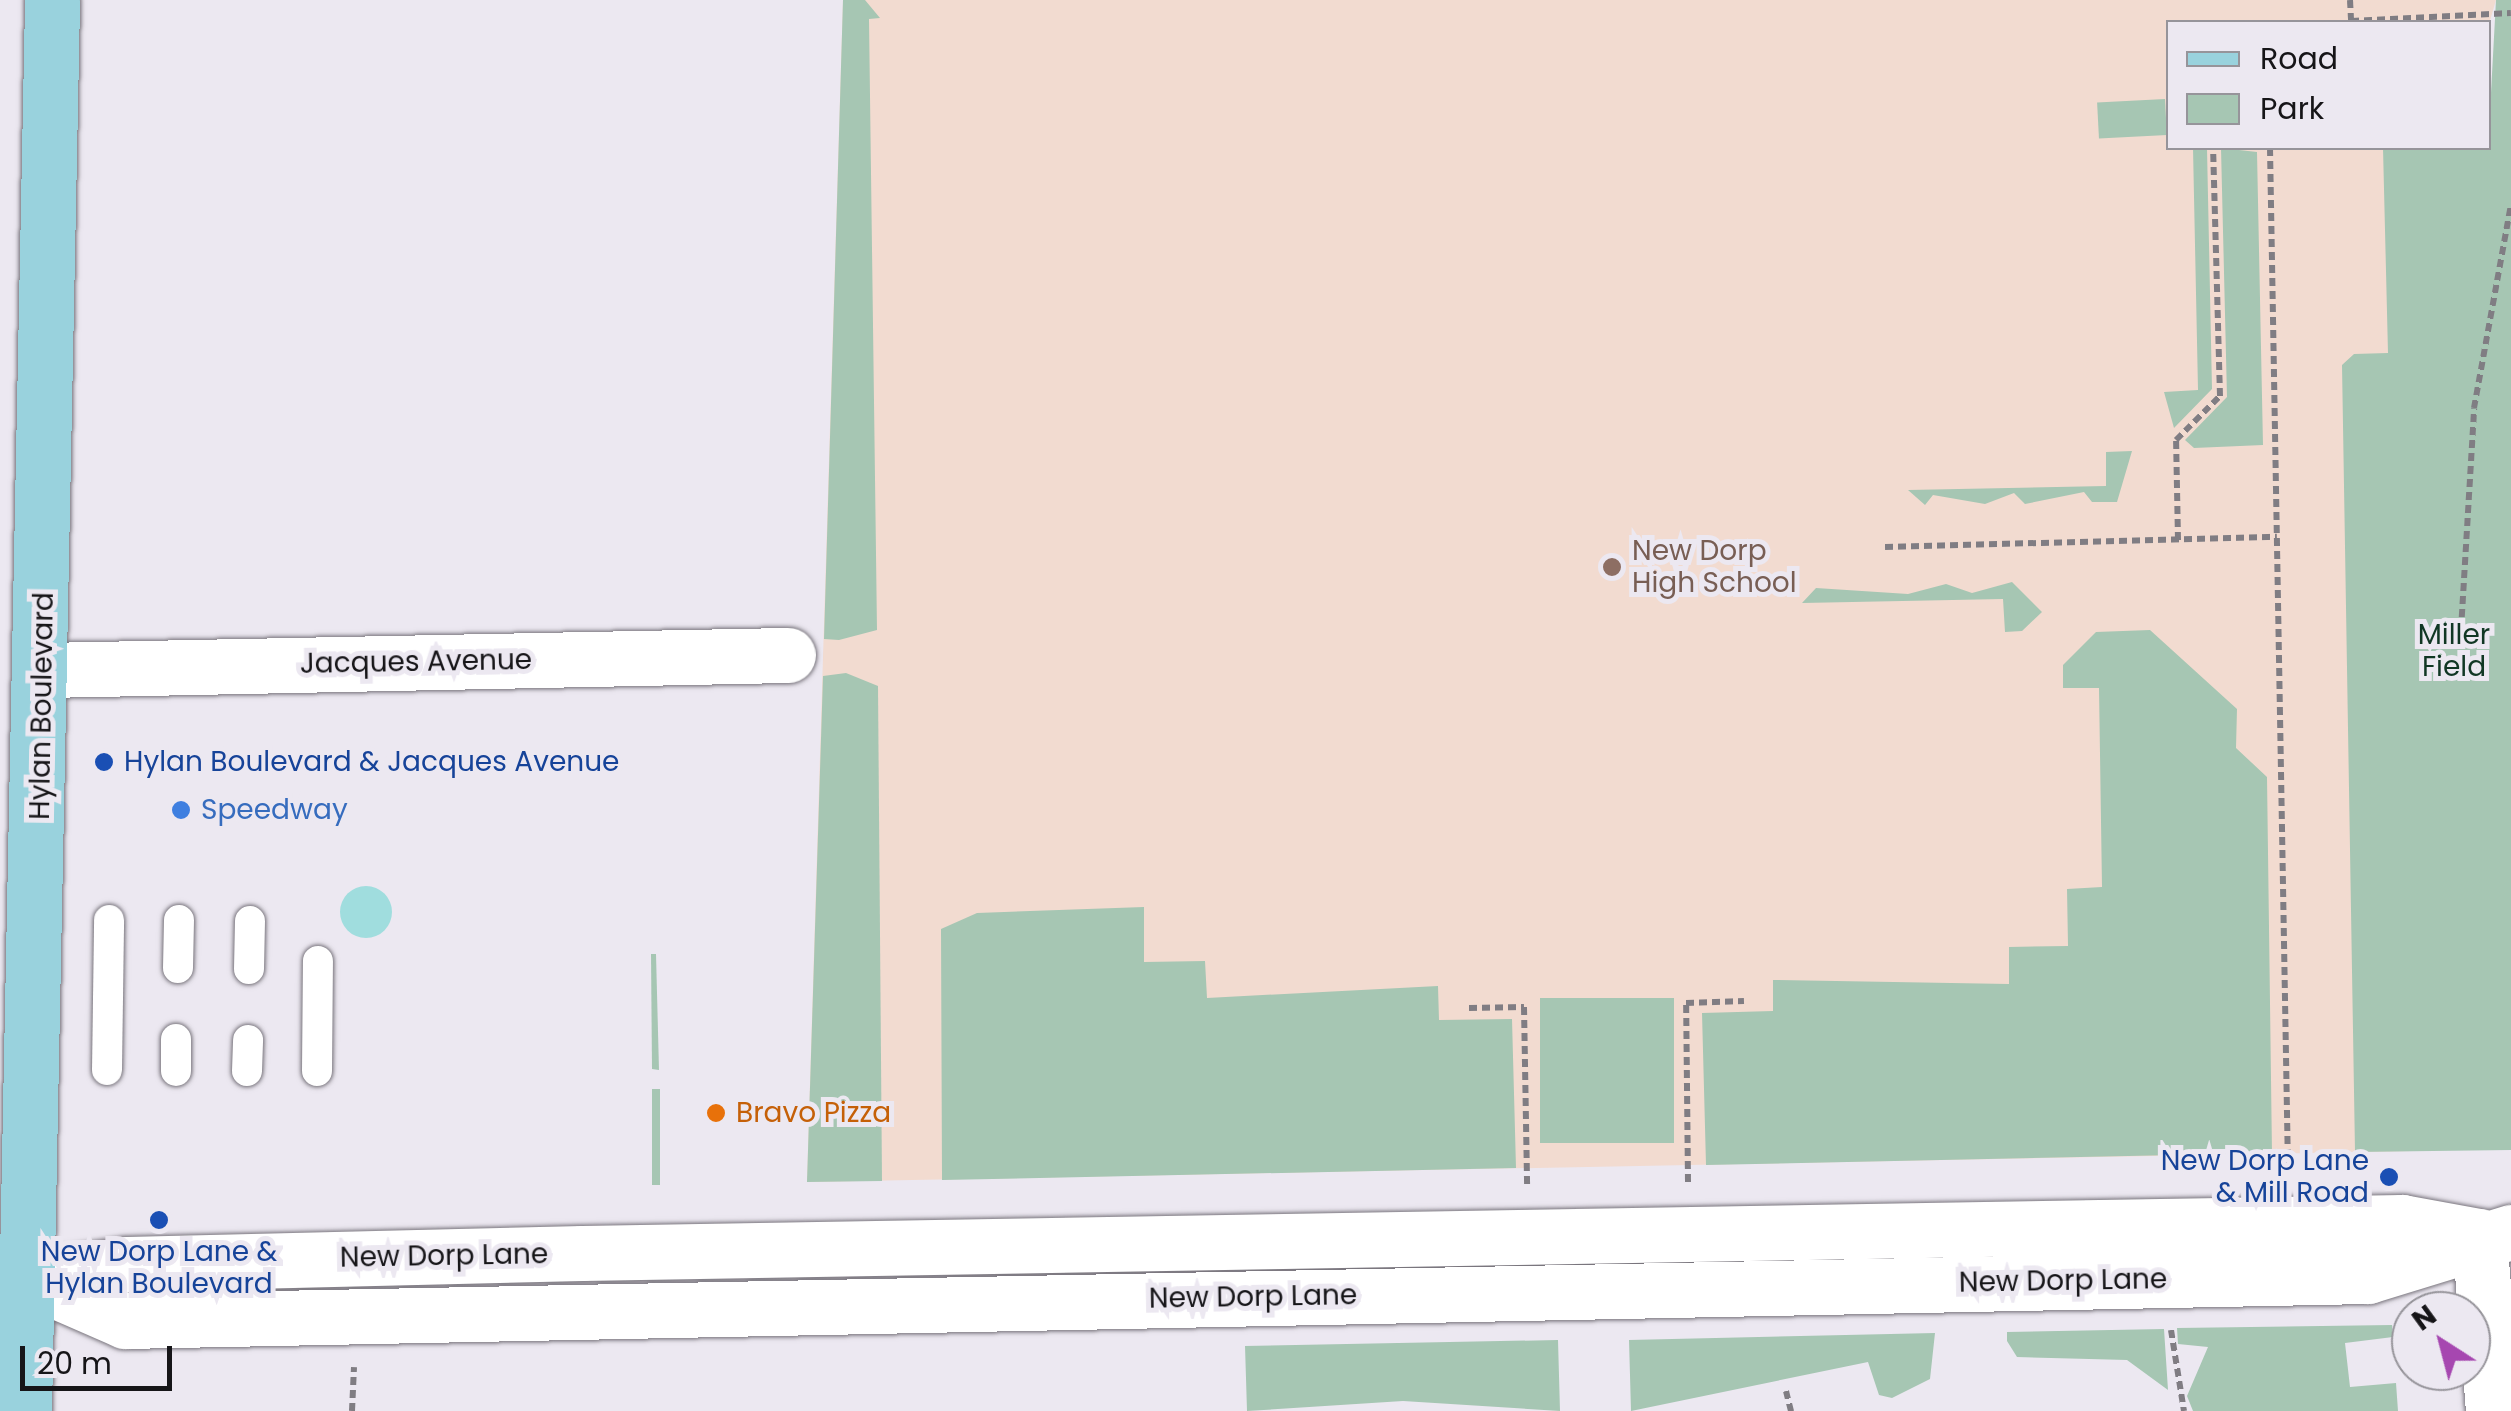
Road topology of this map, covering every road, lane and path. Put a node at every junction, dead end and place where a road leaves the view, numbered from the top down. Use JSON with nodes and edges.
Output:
{"nodes":[{"id":1,"x":52,"y":0,"type":"edge"},
{"id":2,"x":2511,"y":13,"type":"edge"},
{"id":3,"x":2371,"y":20,"type":"edge"},
{"id":4,"x":2213,"y":150,"type":"edge"},
{"id":5,"x":2270,"y":150,"type":"edge"},
{"id":6,"x":2511,"y":204,"type":"edge"},
{"id":7,"x":2277,"y":538,"type":"junction"},
{"id":8,"x":2178,"y":540,"type":"junction"},
{"id":9,"x":1885,"y":547,"type":"dead end"},
{"id":10,"x":2461,"y":630,"type":"dead end"},
{"id":11,"x":788,"y":655,"type":"dead end"},
{"id":12,"x":44,"y":670,"type":"junction"},
{"id":13,"x":110,"y":920,"type":"dead end"},
{"id":14,"x":179,"y":920,"type":"dead end"},
{"id":15,"x":250,"y":921,"type":"dead end"},
{"id":16,"x":318,"y":961,"type":"dead end"},
{"id":17,"x":178,"y":968,"type":"dead end"},
{"id":18,"x":249,"y":969,"type":"dead end"},
{"id":19,"x":1744,"y":1001,"type":"dead end"},
{"id":20,"x":1469,"y":1008,"type":"dead end"},
{"id":21,"x":176,"y":1040,"type":"dead end"},
{"id":22,"x":248,"y":1040,"type":"dead end"},
{"id":23,"x":106,"y":1070,"type":"dead end"},
{"id":24,"x":176,"y":1070,"type":"dead end"},
{"id":25,"x":248,"y":1071,"type":"dead end"},
{"id":26,"x":317,"y":1071,"type":"dead end"},
{"id":27,"x":2288,"y":1177,"type":"dead end"},
{"id":28,"x":1688,"y":1188,"type":"dead end"},
{"id":29,"x":1527,"y":1191,"type":"dead end"},
{"id":30,"x":2495,"y":1234,"type":"edge"},
{"id":31,"x":14,"y":1279,"type":"edge"},
{"id":32,"x":2171,"y":1322,"type":"dead end"},
{"id":33,"x":354,"y":1357,"type":"dead end"},
{"id":34,"x":1786,"y":1390,"type":"dead end"},
{"id":35,"x":24,"y":1411,"type":"edge"},
{"id":36,"x":352,"y":1411,"type":"edge"},
{"id":37,"x":1791,"y":1411,"type":"edge"},
{"id":38,"x":2184,"y":1411,"type":"edge"},
{"id":39,"x":2494,"y":1411,"type":"edge"}],
"edges":[{"from":1,"to":12,"type":"main road","name":"Hylan Boulevard"},
{"from":2,"to":3,"type":"path"},
{"from":4,"to":8,"type":"path"},
{"from":5,"to":7,"type":"path"},
{"from":6,"to":10,"type":"path"},
{"from":7,"to":8,"type":"path"},
{"from":7,"to":27,"type":"path"},
{"from":8,"to":9,"type":"path"},
{"from":11,"to":12,"type":"street","name":"Jacques Avenue"},
{"from":12,"to":31,"type":"main road","name":"Hylan Boulevard"},
{"from":13,"to":23,"type":"lane"},
{"from":14,"to":17,"type":"lane"},
{"from":15,"to":18,"type":"lane"},
{"from":16,"to":26,"type":"lane"},
{"from":19,"to":28,"type":"path"},
{"from":20,"to":29,"type":"path"},
{"from":21,"to":24,"type":"lane"},
{"from":22,"to":25,"type":"lane"},
{"from":30,"to":31,"type":"street","name":"New Dorp Lane"},
{"from":30,"to":39,"type":"street"},
{"from":31,"to":35,"type":"main road","name":"Hylan Boulevard"},
{"from":32,"to":38,"type":"path"},
{"from":33,"to":36,"type":"path"},
{"from":34,"to":37,"type":"path"}]}
